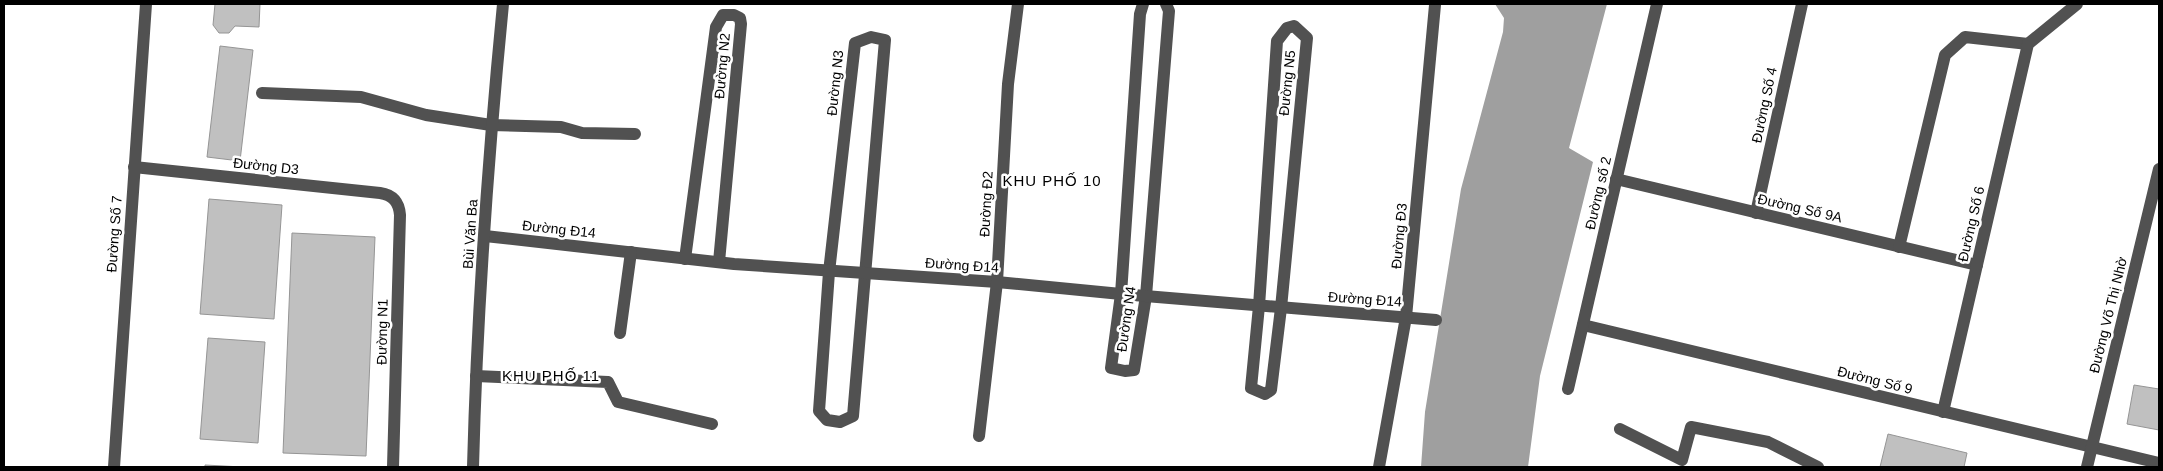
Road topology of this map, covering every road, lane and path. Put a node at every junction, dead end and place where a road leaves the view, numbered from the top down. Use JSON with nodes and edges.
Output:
{"nodes":[{"id":1,"x":146,"y":4,"type":"edge"},
{"id":2,"x":503,"y":4,"type":"edge"},
{"id":3,"x":1018,"y":4,"type":"edge"},
{"id":4,"x":1143,"y":4,"type":"edge"},
{"id":5,"x":1166,"y":4,"type":"edge"},
{"id":6,"x":1657,"y":4,"type":"edge"},
{"id":7,"x":1802,"y":4,"type":"edge"},
{"id":8,"x":2077,"y":4,"type":"edge"},
{"id":9,"x":1435,"y":6,"type":"dead end"},
{"id":10,"x":2028,"y":44,"type":"junction"},
{"id":11,"x":262,"y":93,"type":"dead end"},
{"id":12,"x":491,"y":125,"type":"junction"},
{"id":13,"x":635,"y":134,"type":"dead end"},
{"id":14,"x":134,"y":167,"type":"junction"},
{"id":15,"x":2159,"y":169,"type":"edge"},
{"id":16,"x":1616,"y":180,"type":"junction"},
{"id":17,"x":394,"y":199,"type":"joint"},
{"id":18,"x":1756,"y":213,"type":"junction"},
{"id":19,"x":485,"y":236,"type":"junction"},
{"id":20,"x":1899,"y":247,"type":"junction"},
{"id":21,"x":631,"y":252,"type":"junction"},
{"id":22,"x":685,"y":258,"type":"junction"},
{"id":23,"x":719,"y":262,"type":"junction"},
{"id":24,"x":1977,"y":265,"type":"junction"},
{"id":25,"x":829,"y":272,"type":"junction"},
{"id":26,"x":866,"y":274,"type":"junction"},
{"id":27,"x":997,"y":282,"type":"junction"},
{"id":28,"x":1122,"y":294,"type":"junction"},
{"id":29,"x":1146,"y":296,"type":"junction"},
{"id":30,"x":1259,"y":306,"type":"junction"},
{"id":31,"x":1281,"y":308,"type":"junction"},
{"id":32,"x":1406,"y":317,"type":"junction"},
{"id":33,"x":1436,"y":320,"type":"dead end"},
{"id":34,"x":1583,"y":325,"type":"junction"},
{"id":35,"x":620,"y":333,"type":"dead end"},
{"id":36,"x":476,"y":376,"type":"junction"},
{"id":37,"x":1568,"y":390,"type":"dead end"},
{"id":38,"x":1943,"y":412,"type":"junction"},
{"id":39,"x":712,"y":424,"type":"dead end"},
{"id":40,"x":1620,"y":429,"type":"dead end"},
{"id":41,"x":979,"y":436,"type":"dead end"},
{"id":42,"x":2091,"y":447,"type":"junction"},
{"id":43,"x":2159,"y":464,"type":"edge"},
{"id":44,"x":114,"y":467,"type":"edge"},
{"id":45,"x":393,"y":467,"type":"edge"},
{"id":46,"x":473,"y":467,"type":"edge"},
{"id":47,"x":1379,"y":467,"type":"edge"},
{"id":48,"x":1818,"y":467,"type":"edge"},
{"id":49,"x":2087,"y":467,"type":"edge"}],
"edges":[{"from":1,"to":14,"type":"street","name":"Đường Số 7"},
{"from":2,"to":12,"type":"street","name":"Bùi Văn Ba"},
{"from":3,"to":27,"type":"street","name":"Đường Đ2"},
{"from":4,"to":28,"type":"street","name":"Đường N4"},
{"from":5,"to":29,"type":"street","name":"Đường N4"},
{"from":6,"to":16,"type":"street","name":"Đường số 2"},
{"from":7,"to":18,"type":"street","name":"Đường Số 4"},
{"from":8,"to":10,"type":"street"},
{"from":9,"to":32,"type":"street","name":"Đường Đ3"},
{"from":10,"to":20,"type":"street"},
{"from":10,"to":24,"type":"street","name":"Đường Số 6"},
{"from":11,"to":12,"type":"street"},
{"from":12,"to":13,"type":"street"},
{"from":12,"to":19,"type":"street","name":"Bùi Văn Ba"},
{"from":14,"to":17,"type":"street","name":"Đường D3"},
{"from":14,"to":44,"type":"street","name":"Đường Số 7"},
{"from":15,"to":42,"type":"street","name":"Đường Võ Thị Nhờ"},
{"from":16,"to":18,"type":"street","name":"Đường Số 9A"},
{"from":16,"to":34,"type":"street","name":"Đường số 2"},
{"from":17,"to":45,"type":"street","name":"Đường N1"},
{"from":18,"to":20,"type":"street","name":"Đường Số 9A"},
{"from":19,"to":21,"type":"street","name":"Đường Đ14"},
{"from":19,"to":36,"type":"street","name":"Bùi Văn Ba"},
{"from":20,"to":24,"type":"street","name":"Đường Số 9A"},
{"from":21,"to":22,"type":"street","name":"Đường Đ14"},
{"from":21,"to":35,"type":"street"},
{"from":22,"to":23,"type":"street","name":"Đường Đ14"},
{"from":22,"to":23,"type":"street","name":"Đường N2"},
{"from":23,"to":25,"type":"street","name":"Đường Đ14"},
{"from":24,"to":38,"type":"street","name":"Đường Số 6"},
{"from":25,"to":26,"type":"street","name":"Đường Đ14"},
{"from":25,"to":26,"type":"street"},
{"from":25,"to":26,"type":"street","name":"Đường N3"},
{"from":26,"to":27,"type":"street","name":"Đường Đ14"},
{"from":27,"to":28,"type":"street","name":"Đường Đ14"},
{"from":27,"to":41,"type":"street","name":"Đường Đ2"},
{"from":28,"to":29,"type":"street","name":"Đường Đ14"},
{"from":28,"to":29,"type":"street","name":"Đường N4"},
{"from":29,"to":30,"type":"street","name":"Đường Đ14"},
{"from":30,"to":31,"type":"street","name":"Đường Đ14"},
{"from":30,"to":31,"type":"street","name":"Đường N5"},
{"from":30,"to":31,"type":"street","name":"Đường N5"},
{"from":31,"to":32,"type":"street","name":"Đường Đ14"},
{"from":32,"to":33,"type":"street","name":"Đường Đ14"},
{"from":32,"to":47,"type":"street","name":"Đường Đ3"},
{"from":34,"to":37,"type":"street","name":"Đường số 2"},
{"from":34,"to":38,"type":"street","name":"Đường Số 9"},
{"from":36,"to":39,"type":"street"},
{"from":36,"to":46,"type":"street","name":"Bùi Văn Ba"},
{"from":38,"to":42,"type":"street","name":"Đường Số 9"},
{"from":40,"to":48,"type":"street"},
{"from":42,"to":43,"type":"street","name":"Đường Số 9"},
{"from":42,"to":49,"type":"street","name":"Đường Võ Thị Nhờ"}]}
